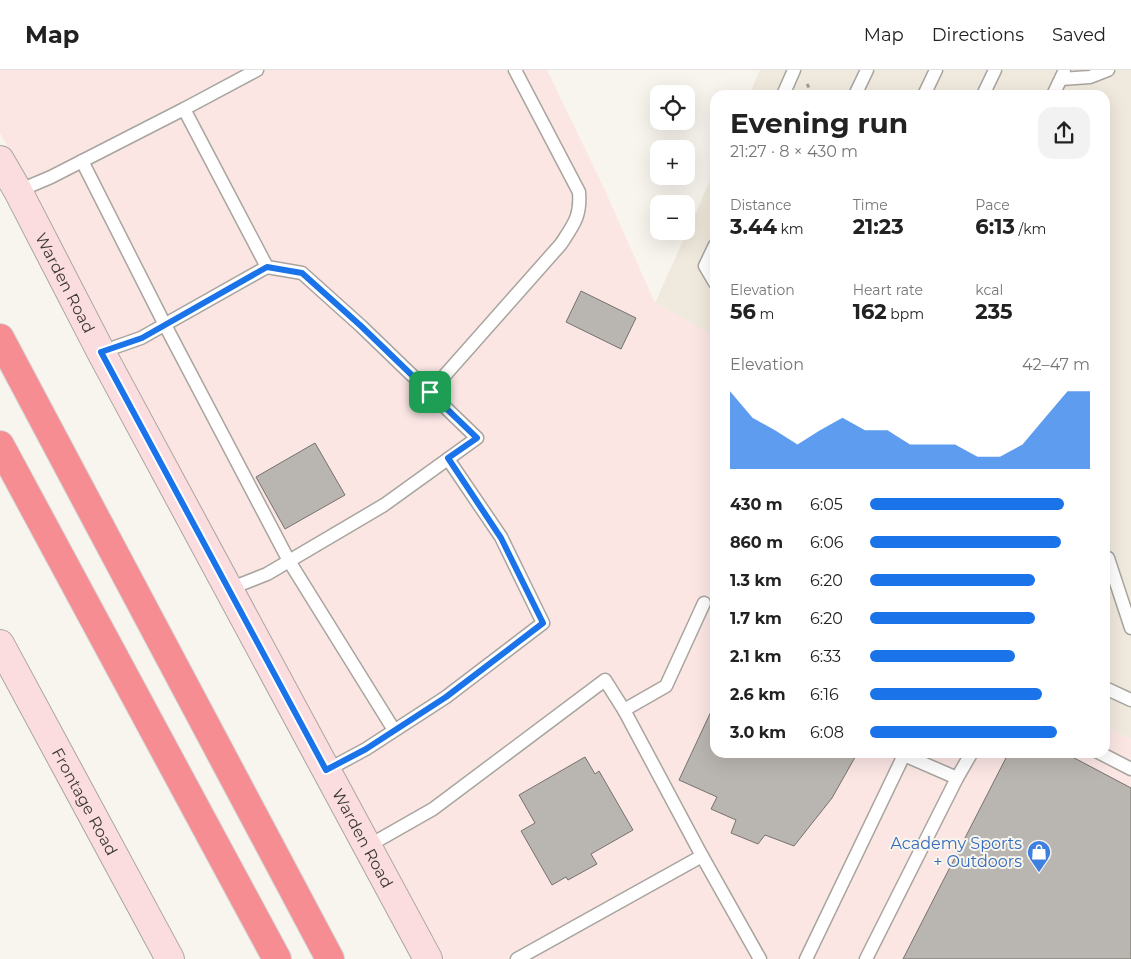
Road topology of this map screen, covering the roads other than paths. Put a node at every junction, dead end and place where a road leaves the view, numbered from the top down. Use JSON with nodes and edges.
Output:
{"nodes":[{"id":1,"x":257,"y":70,"type":"edge"},
{"id":2,"x":515,"y":70,"type":"edge"},
{"id":3,"x":794,"y":70,"type":"edge"},
{"id":4,"x":867,"y":70,"type":"edge"},
{"id":5,"x":936,"y":70,"type":"edge"},
{"id":6,"x":995,"y":70,"type":"edge"},
{"id":7,"x":1108,"y":70,"type":"edge"},
{"id":8,"x":1063,"y":74,"type":"edge"},
{"id":9,"x":785,"y":90,"type":"edge"},
{"id":10,"x":857,"y":90,"type":"edge"},
{"id":11,"x":926,"y":90,"type":"edge"},
{"id":12,"x":985,"y":90,"type":"edge"},
{"id":13,"x":1055,"y":90,"type":"edge"},
{"id":14,"x":184,"y":109,"type":"junction"},
{"id":15,"x":0,"y":160,"type":"edge"},
{"id":16,"x":82,"y":161,"type":"junction"},
{"id":17,"x":18,"y":191,"type":"junction"},
{"id":18,"x":710,"y":256,"type":"edge"},
{"id":19,"x":267,"y":267,"type":"junction"},
{"id":20,"x":710,"y":274,"type":"edge"},
{"id":21,"x":165,"y":325,"type":"junction"},
{"id":22,"x":0,"y":338,"type":"edge"},
{"id":23,"x":101,"y":352,"type":"junction"},
{"id":24,"x":430,"y":392,"type":"junction"},
{"id":25,"x":0,"y":445,"type":"edge"},
{"id":26,"x":448,"y":458,"type":"junction"},
{"id":27,"x":289,"y":561,"type":"junction"},
{"id":28,"x":1110,"y":564,"type":"edge"},
{"id":29,"x":229,"y":589,"type":"junction"},
{"id":30,"x":704,"y":603,"type":"dead end"},
{"id":31,"x":1131,"y":628,"type":"edge"},
{"id":32,"x":0,"y":644,"type":"edge"},
{"id":33,"x":1110,"y":690,"type":"edge"},
{"id":34,"x":1131,"y":700,"type":"edge"},
{"id":35,"x":624,"y":710,"type":"junction"},
{"id":36,"x":394,"y":730,"type":"junction"},
{"id":37,"x":903,"y":758,"type":"edge"},
{"id":38,"x":914,"y":758,"type":"edge"},
{"id":39,"x":969,"y":758,"type":"edge"},
{"id":40,"x":1110,"y":758,"type":"edge"},
{"id":41,"x":1131,"y":768,"type":"edge"},
{"id":42,"x":326,"y":770,"type":"junction"},
{"id":43,"x":957,"y":778,"type":"junction"},
{"id":44,"x":368,"y":846,"type":"junction"},
{"id":45,"x":702,"y":856,"type":"junction"},
{"id":46,"x":170,"y":959,"type":"edge"},
{"id":47,"x":277,"y":959,"type":"edge"},
{"id":48,"x":330,"y":959,"type":"edge"},
{"id":49,"x":428,"y":959,"type":"edge"},
{"id":50,"x":517,"y":959,"type":"edge"},
{"id":51,"x":760,"y":959,"type":"edge"},
{"id":52,"x":806,"y":959,"type":"edge"},
{"id":53,"x":866,"y":959,"type":"edge"}],
"edges":[{"from":1,"to":14,"type":"lane"},
{"from":2,"to":24,"type":"lane"},
{"from":3,"to":9,"type":"lane"},
{"from":4,"to":10,"type":"lane"},
{"from":5,"to":11,"type":"lane"},
{"from":6,"to":12,"type":"lane"},
{"from":7,"to":8,"type":"lane"},
{"from":8,"to":13,"type":"lane"},
{"from":14,"to":16,"type":"lane"},
{"from":14,"to":19,"type":"lane"},
{"from":15,"to":17,"type":"main road","name":"Warden Road"},
{"from":16,"to":17,"type":"lane"},
{"from":16,"to":21,"type":"lane"},
{"from":17,"to":23,"type":"main road","name":"Warden Road"},
{"from":18,"to":20,"type":"lane"},
{"from":19,"to":21,"type":"lane"},
{"from":19,"to":24,"type":"lane"},
{"from":21,"to":23,"type":"lane"},
{"from":21,"to":27,"type":"lane"},
{"from":22,"to":48,"type":"highway"},
{"from":23,"to":29,"type":"main road","name":"Warden Road"},
{"from":24,"to":26,"type":"lane"},
{"from":25,"to":47,"type":"highway"},
{"from":26,"to":27,"type":"lane"},
{"from":26,"to":36,"type":"lane"},
{"from":27,"to":29,"type":"lane"},
{"from":27,"to":36,"type":"lane"},
{"from":28,"to":31,"type":"lane"},
{"from":29,"to":42,"type":"main road","name":"Warden Road"},
{"from":30,"to":35,"type":"lane"},
{"from":32,"to":46,"type":"main road","name":"Frontage Road"},
{"from":33,"to":34,"type":"lane"},
{"from":35,"to":44,"type":"lane"},
{"from":35,"to":45,"type":"lane"},
{"from":36,"to":42,"type":"lane"},
{"from":37,"to":52,"type":"lane"},
{"from":38,"to":43,"type":"lane"},
{"from":39,"to":43,"type":"lane"},
{"from":40,"to":41,"type":"lane"},
{"from":42,"to":44,"type":"main road","name":"Warden Road"},
{"from":43,"to":53,"type":"lane"},
{"from":44,"to":49,"type":"main road","name":"Warden Road"},
{"from":45,"to":50,"type":"lane"},
{"from":45,"to":51,"type":"lane"}]}
